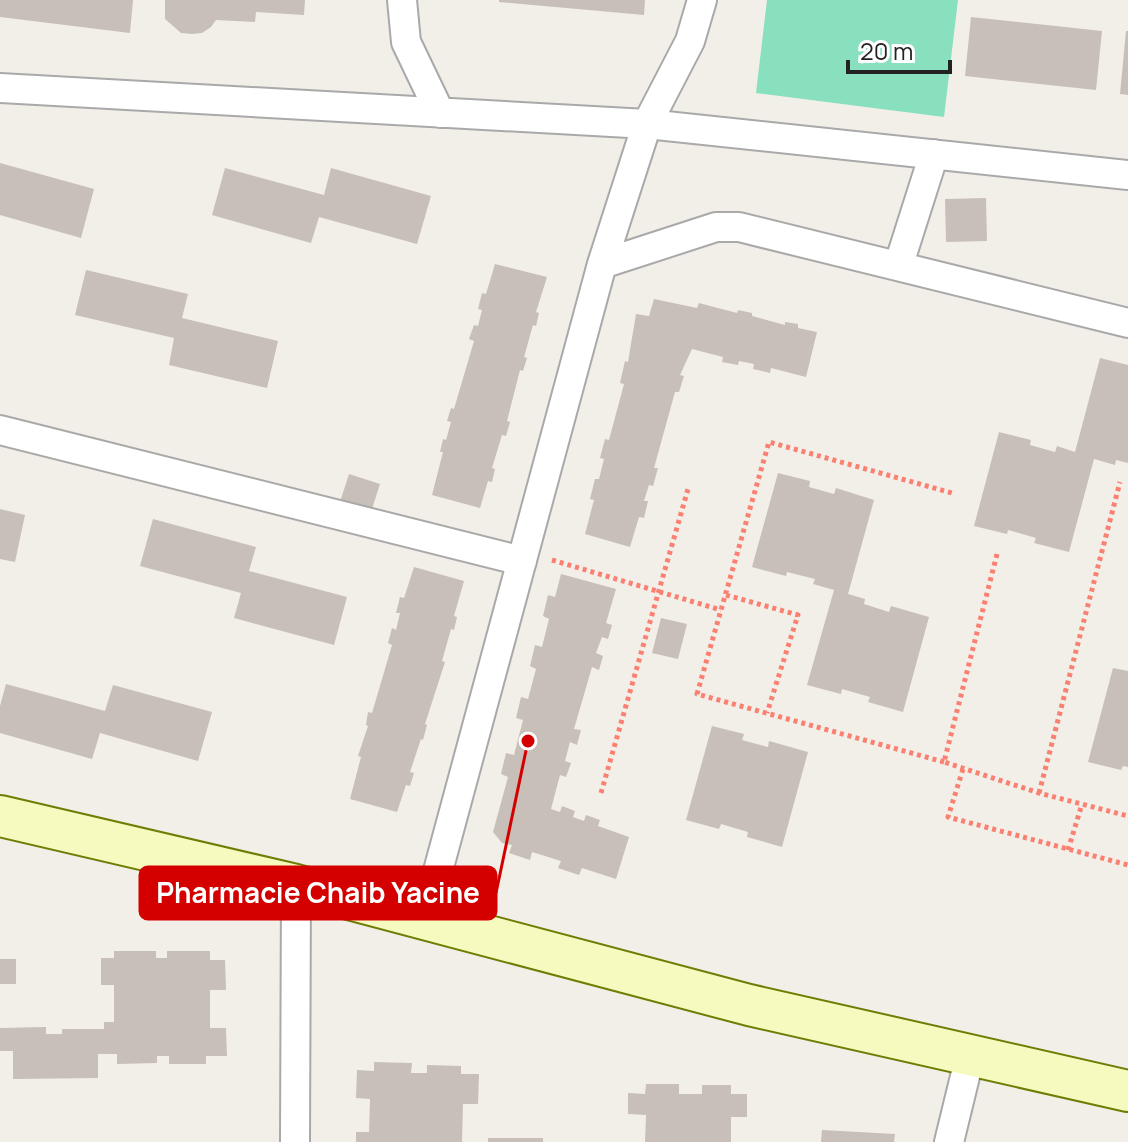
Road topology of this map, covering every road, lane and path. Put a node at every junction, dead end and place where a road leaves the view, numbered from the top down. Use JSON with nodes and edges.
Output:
{"nodes":[{"id":1,"x":402,"y":0,"type":"edge"},
{"id":2,"x":702,"y":0,"type":"edge"},
{"id":3,"x":0,"y":88,"type":"edge"},
{"id":4,"x":440,"y":113,"type":"junction"},
{"id":5,"x":647,"y":124,"type":"junction"},
{"id":6,"x":934,"y":154,"type":"junction"},
{"id":7,"x":1128,"y":175,"type":"edge"},
{"id":8,"x":602,"y":264,"type":"junction"},
{"id":9,"x":899,"y":264,"type":"junction"},
{"id":10,"x":1128,"y":323,"type":"edge"},
{"id":11,"x":0,"y":430,"type":"edge"},
{"id":12,"x":1120,"y":482,"type":"dead end"},
{"id":13,"x":688,"y":489,"type":"dead end"},
{"id":14,"x":952,"y":493,"type":"dead end"},
{"id":15,"x":997,"y":554,"type":"dead end"},
{"id":16,"x":523,"y":556,"type":"junction"},
{"id":17,"x":659,"y":591,"type":"junction"},
{"id":18,"x":726,"y":595,"type":"junction"},
{"id":19,"x":721,"y":610,"type":"junction"},
{"id":20,"x":767,"y":713,"type":"junction"},
{"id":21,"x":944,"y":762,"type":"junction"},
{"id":22,"x":963,"y":769,"type":"junction"},
{"id":23,"x":601,"y":793,"type":"dead end"},
{"id":24,"x":1039,"y":793,"type":"junction"},
{"id":25,"x":1082,"y":804,"type":"junction"},
{"id":26,"x":0,"y":816,"type":"edge"},
{"id":27,"x":1128,"y":816,"type":"edge"},
{"id":28,"x":1068,"y":850,"type":"junction"},
{"id":29,"x":1128,"y":865,"type":"edge"},
{"id":30,"x":296,"y":885,"type":"junction"},
{"id":31,"x":425,"y":919,"type":"junction"},
{"id":32,"x":970,"y":1056,"type":"junction"},
{"id":33,"x":1128,"y":1091,"type":"edge"},
{"id":34,"x":295,"y":1142,"type":"edge"},
{"id":35,"x":949,"y":1142,"type":"edge"}],
"edges":[{"from":1,"to":4,"type":"street"},
{"from":2,"to":5,"type":"street"},
{"from":3,"to":4,"type":"street"},
{"from":4,"to":5,"type":"street"},
{"from":5,"to":6,"type":"street"},
{"from":5,"to":8,"type":"street"},
{"from":6,"to":7,"type":"street"},
{"from":6,"to":9,"type":"street"},
{"from":8,"to":9,"type":"street"},
{"from":8,"to":16,"type":"street"},
{"from":9,"to":10,"type":"street"},
{"from":11,"to":16,"type":"street"},
{"from":12,"to":24,"type":"path"},
{"from":13,"to":17,"type":"path"},
{"from":14,"to":18,"type":"path"},
{"from":15,"to":21,"type":"path"},
{"from":16,"to":17,"type":"path"},
{"from":16,"to":31,"type":"street"},
{"from":17,"to":19,"type":"path"},
{"from":17,"to":23,"type":"path"},
{"from":18,"to":19,"type":"path"},
{"from":18,"to":20,"type":"path"},
{"from":19,"to":20,"type":"path"},
{"from":20,"to":21,"type":"path"},
{"from":21,"to":22,"type":"path"},
{"from":22,"to":24,"type":"path"},
{"from":22,"to":28,"type":"path"},
{"from":24,"to":25,"type":"path"},
{"from":25,"to":27,"type":"path"},
{"from":25,"to":28,"type":"path"},
{"from":26,"to":30,"type":"street"},
{"from":28,"to":29,"type":"path"},
{"from":30,"to":31,"type":"street"},
{"from":30,"to":34,"type":"street"},
{"from":31,"to":32,"type":"street"},
{"from":32,"to":33,"type":"street"},
{"from":32,"to":35,"type":"street"}]}
